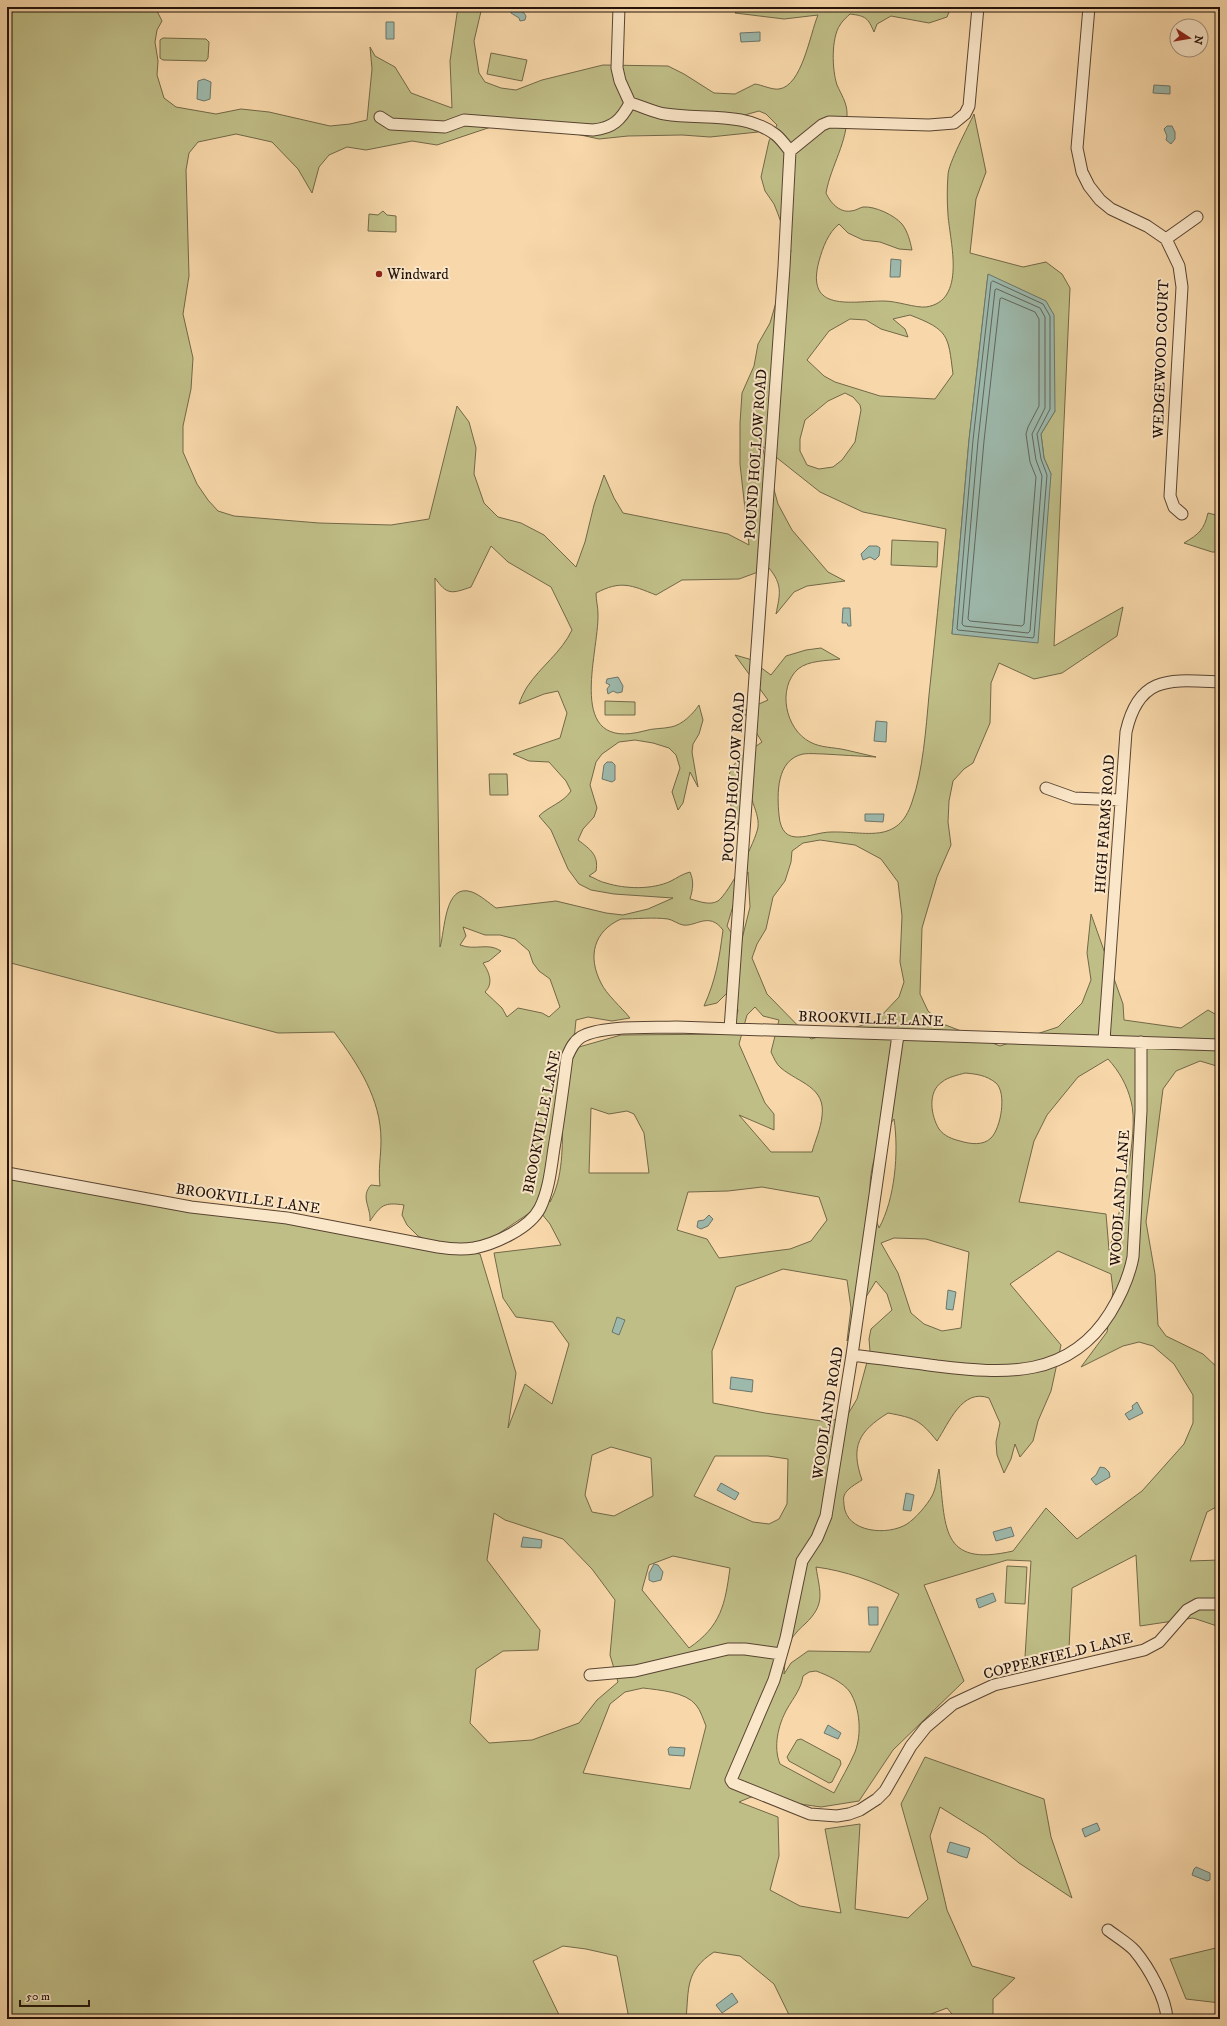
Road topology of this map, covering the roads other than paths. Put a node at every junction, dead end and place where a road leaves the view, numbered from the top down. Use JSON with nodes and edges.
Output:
{"nodes":[{"id":1,"x":619,"y":7,"type":"edge"},
{"id":2,"x":978,"y":7,"type":"edge"},
{"id":3,"x":1089,"y":7,"type":"edge"},
{"id":4,"x":630,"y":103,"type":"junction"},
{"id":5,"x":380,"y":117,"type":"dead end"},
{"id":6,"x":790,"y":151,"type":"junction"},
{"id":7,"x":1197,"y":217,"type":"dead end"},
{"id":8,"x":1166,"y":239,"type":"junction"},
{"id":9,"x":1182,"y":514,"type":"dead end"},
{"id":10,"x":1220,"y":682,"type":"edge"},
{"id":11,"x":1046,"y":788,"type":"dead end"},
{"id":12,"x":1121,"y":800,"type":"junction"},
{"id":13,"x":730,"y":1029,"type":"junction"},
{"id":14,"x":898,"y":1035,"type":"junction"},
{"id":15,"x":1104,"y":1040,"type":"junction"},
{"id":16,"x":1141,"y":1042,"type":"junction"},
{"id":17,"x":1220,"y":1045,"type":"edge"},
{"id":18,"x":7,"y":1173,"type":"edge"},
{"id":19,"x":852,"y":1355,"type":"junction"},
{"id":20,"x":1220,"y":1604,"type":"edge"},
{"id":21,"x":781,"y":1654,"type":"junction"},
{"id":22,"x":590,"y":1675,"type":"dead end"},
{"id":23,"x":731,"y":1780,"type":"joint"},
{"id":24,"x":1108,"y":1930,"type":"dead end"},
{"id":25,"x":1167,"y":2019,"type":"edge"}],
"edges":[{"from":1,"to":4,"type":"street"},
{"from":2,"to":6,"type":"street"},
{"from":3,"to":8,"type":"street","name":"WEDGEWOOD COURT"},
{"from":4,"to":5,"type":"street"},
{"from":4,"to":6,"type":"street"},
{"from":6,"to":13,"type":"street","name":"POUND HOLLOW ROAD"},
{"from":7,"to":8,"type":"street"},
{"from":8,"to":9,"type":"street","name":"WEDGEWOOD COURT"},
{"from":10,"to":12,"type":"street","name":"HIGH FARMS ROAD"},
{"from":11,"to":12,"type":"street"},
{"from":12,"to":15,"type":"street","name":"HIGH FARMS ROAD"},
{"from":13,"to":14,"type":"street","name":"BROOKVILLE LANE"},
{"from":13,"to":18,"type":"street","name":"BROOKVILLE LANE"},
{"from":14,"to":15,"type":"street","name":"BROOKVILLE LANE"},
{"from":14,"to":19,"type":"street","name":"WOODLAND ROAD"},
{"from":15,"to":16,"type":"street","name":"BROOKVILLE LANE"},
{"from":16,"to":17,"type":"street","name":"BROOKVILLE LANE"},
{"from":16,"to":19,"type":"street","name":"WOODLAND LANE"},
{"from":19,"to":21,"type":"street","name":"WOODLAND ROAD"},
{"from":20,"to":23,"type":"street","name":"COPPERFIELD LANE"},
{"from":21,"to":22,"type":"street"},
{"from":21,"to":23,"type":"street","name":"WOODLAND ROAD"},
{"from":24,"to":25,"type":"street"}]}
